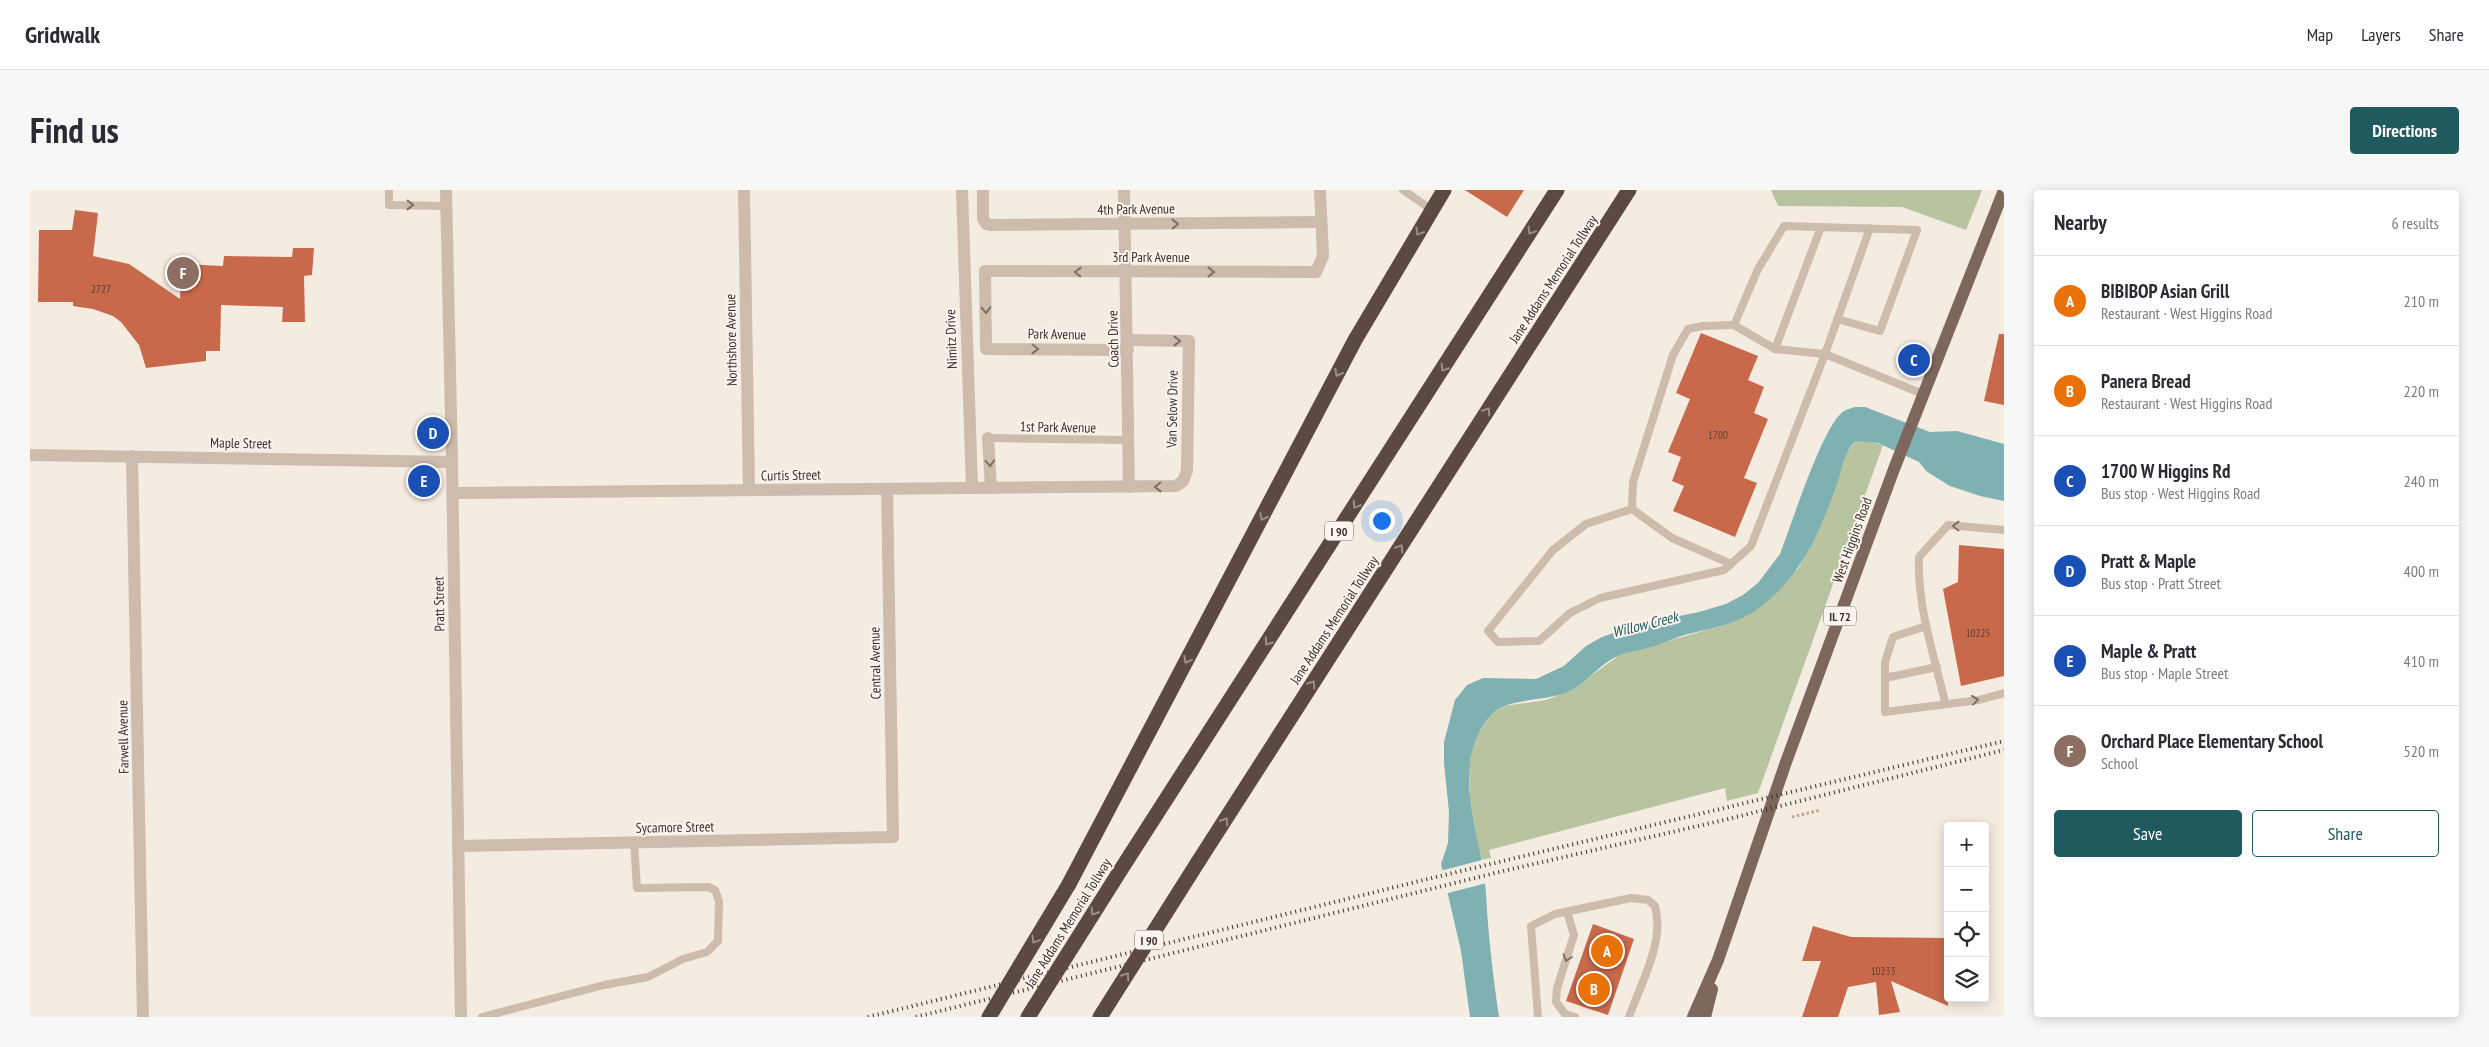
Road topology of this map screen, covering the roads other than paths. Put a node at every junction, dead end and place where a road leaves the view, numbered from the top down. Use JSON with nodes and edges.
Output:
{"nodes":[{"id":1,"x":390,"y":190,"type":"edge"},
{"id":2,"x":446,"y":190,"type":"edge"},
{"id":3,"x":744,"y":190,"type":"edge"},
{"id":4,"x":962,"y":190,"type":"edge"},
{"id":5,"x":983,"y":190,"type":"edge"},
{"id":6,"x":1124,"y":190,"type":"edge"},
{"id":7,"x":1320,"y":190,"type":"edge"},
{"id":8,"x":1404,"y":190,"type":"edge"},
{"id":9,"x":1444,"y":190,"type":"edge"},
{"id":10,"x":1557,"y":190,"type":"edge"},
{"id":11,"x":1629,"y":190,"type":"edge"},
{"id":12,"x":2004,"y":190,"type":"edge"},
{"id":13,"x":446,"y":206,"type":"junction"},
{"id":14,"x":1432,"y":210,"type":"junction"},
{"id":15,"x":1321,"y":222,"type":"junction"},
{"id":16,"x":1126,"y":224,"type":"junction"},
{"id":17,"x":1821,"y":227,"type":"junction"},
{"id":18,"x":1870,"y":228,"type":"junction"},
{"id":19,"x":1127,"y":272,"type":"junction"},
{"id":20,"x":1837,"y":319,"type":"junction"},
{"id":21,"x":1734,"y":325,"type":"junction"},
{"id":22,"x":1128,"y":345,"type":"junction"},
{"id":23,"x":986,"y":349,"type":"joint"},
{"id":24,"x":1774,"y":349,"type":"junction"},
{"id":25,"x":1825,"y":354,"type":"junction"},
{"id":26,"x":1923,"y":394,"type":"junction"},
{"id":27,"x":988,"y":438,"type":"joint"},
{"id":28,"x":1128,"y":440,"type":"junction"},
{"id":29,"x":30,"y":455,"type":"edge"},
{"id":30,"x":132,"y":456,"type":"junction"},
{"id":31,"x":452,"y":462,"type":"junction"},
{"id":32,"x":1129,"y":487,"type":"junction"},
{"id":33,"x":972,"y":488,"type":"junction"},
{"id":34,"x":991,"y":488,"type":"junction"},
{"id":35,"x":887,"y":489,"type":"junction"},
{"id":36,"x":748,"y":490,"type":"junction"},
{"id":37,"x":453,"y":493,"type":"junction"},
{"id":38,"x":1632,"y":509,"type":"junction"},
{"id":39,"x":2004,"y":530,"type":"edge"},
{"id":40,"x":1732,"y":564,"type":"junction"},
{"id":41,"x":1926,"y":626,"type":"junction"},
{"id":42,"x":1937,"y":667,"type":"junction"},
{"id":43,"x":1885,"y":678,"type":"junction"},
{"id":44,"x":2004,"y":694,"type":"edge"},
{"id":45,"x":1945,"y":702,"type":"junction"},
{"id":46,"x":893,"y":838,"type":"joint"},
{"id":47,"x":634,"y":842,"type":"junction"},
{"id":48,"x":458,"y":846,"type":"junction"},
{"id":49,"x":1567,"y":912,"type":"junction"},
{"id":50,"x":1718,"y":960,"type":"junction"},
{"id":51,"x":143,"y":1017,"type":"edge"},
{"id":52,"x":460,"y":1017,"type":"edge"},
{"id":53,"x":482,"y":1017,"type":"edge"},
{"id":54,"x":989,"y":1017,"type":"edge"},
{"id":55,"x":1028,"y":1017,"type":"edge"},
{"id":56,"x":1100,"y":1017,"type":"edge"},
{"id":57,"x":1538,"y":1017,"type":"edge"},
{"id":58,"x":1575,"y":1017,"type":"edge"},
{"id":59,"x":1629,"y":1017,"type":"edge"},
{"id":60,"x":1693,"y":1017,"type":"edge"},
{"id":61,"x":1705,"y":1017,"type":"edge"}],
"edges":[{"from":1,"to":13,"type":"lane","one_way":true},
{"from":2,"to":13,"type":"street","name":"Pratt Street"},
{"from":3,"to":36,"type":"street","name":"Northshore Avenue"},
{"from":4,"to":33,"type":"street","name":"Nimitz Drive"},
{"from":5,"to":16,"type":"street","name":"4th Park Avenue"},
{"from":6,"to":16,"type":"street","name":"Coach Drive"},
{"from":7,"to":15,"type":"street"},
{"from":8,"to":14,"type":"lane"},
{"from":9,"to":14,"type":"highway","name":"Jane Addams Memorial Tollway"},
{"from":10,"to":55,"type":"highway","name":"Jane Addams Memorial Tollway","number":"I 90","one_way":true,"bridge":true},
{"from":56,"to":11,"type":"highway","name":"Jane Addams Memorial Tollway","number":"I 90","one_way":true,"bridge":true},
{"from":12,"to":26,"type":"main road","name":"West Higgins Road","number":"IL 72"},
{"from":13,"to":31,"type":"street","name":"Pratt Street"},
{"from":14,"to":54,"type":"highway","name":"Jane Addams Memorial Tollway","one_way":true,"bridge":true},
{"from":16,"to":15,"type":"street","name":"4th Park Avenue","one_way":true},
{"from":19,"to":15,"type":"street","name":"3rd Park Avenue","one_way":true},
{"from":16,"to":19,"type":"street","name":"Coach Drive"},
{"from":17,"to":18,"type":"lane"},
{"from":17,"to":21,"type":"lane"},
{"from":17,"to":24,"type":"lane"},
{"from":18,"to":20,"type":"lane"},
{"from":18,"to":20,"type":"lane"},
{"from":19,"to":22,"type":"street","name":"Coach Drive"},
{"from":19,"to":23,"type":"street","name":"3rd Park Avenue","one_way":true},
{"from":20,"to":25,"type":"lane"},
{"from":21,"to":24,"type":"lane"},
{"from":21,"to":38,"type":"lane"},
{"from":23,"to":22,"type":"street","name":"Park Avenue","one_way":true},
{"from":22,"to":28,"type":"street","name":"Coach Drive"},
{"from":22,"to":32,"type":"street","name":"Van Selow Drive","one_way":true},
{"from":24,"to":25,"type":"lane"},
{"from":25,"to":26,"type":"lane"},
{"from":25,"to":40,"type":"lane"},
{"from":26,"to":50,"type":"main road","name":"West Higgins Road","number":"IL 72"},
{"from":27,"to":28,"type":"lane","name":"1st Park Avenue"},
{"from":27,"to":34,"type":"street","one_way":true},
{"from":28,"to":32,"type":"street","name":"Coach Drive"},
{"from":29,"to":30,"type":"street","name":"Maple Street"},
{"from":30,"to":31,"type":"street","name":"Maple Street"},
{"from":30,"to":51,"type":"street","name":"Farwell Avenue"},
{"from":31,"to":37,"type":"street","name":"Pratt Street"},
{"from":32,"to":34,"type":"street","name":"Curtis Street"},
{"from":33,"to":34,"type":"street","name":"Curtis Street"},
{"from":33,"to":35,"type":"street","name":"Curtis Street"},
{"from":35,"to":36,"type":"street","name":"Curtis Street"},
{"from":35,"to":46,"type":"street","name":"Central Avenue"},
{"from":36,"to":37,"type":"street","name":"Curtis Street"},
{"from":37,"to":48,"type":"street","name":"Pratt Street"},
{"from":38,"to":40,"type":"lane"},
{"from":38,"to":40,"type":"lane"},
{"from":39,"to":41,"type":"lane","one_way":true},
{"from":41,"to":42,"type":"lane"},
{"from":41,"to":43,"type":"lane"},
{"from":42,"to":43,"type":"lane"},
{"from":42,"to":45,"type":"lane"},
{"from":43,"to":45,"type":"lane"},
{"from":45,"to":44,"type":"lane","one_way":true},
{"from":46,"to":47,"type":"street","name":"Sycamore Street"},
{"from":47,"to":48,"type":"street","name":"Sycamore Street"},
{"from":47,"to":53,"type":"lane"},
{"from":48,"to":52,"type":"street","name":"Pratt Street"},
{"from":49,"to":57,"type":"lane"},
{"from":49,"to":58,"type":"lane","one_way":true},
{"from":49,"to":59,"type":"lane"},
{"from":50,"to":60,"type":"main road","name":"West Higgins Road","number":"IL 72"},
{"from":50,"to":61,"type":"main road","name":"West Higgins Road","number":"IL 72"}]}
